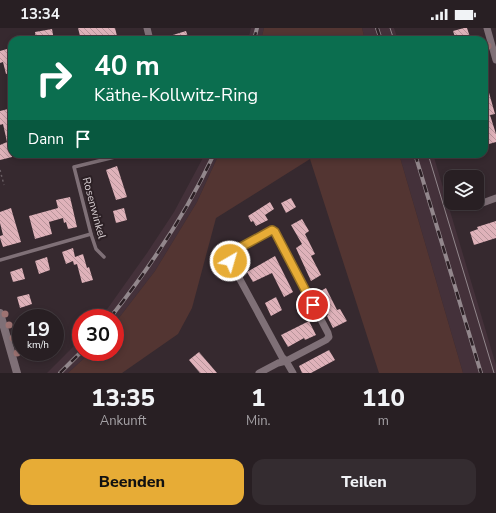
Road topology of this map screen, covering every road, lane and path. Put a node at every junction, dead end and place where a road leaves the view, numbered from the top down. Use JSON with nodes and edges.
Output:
{"nodes":[{"id":1,"x":487,"y":28,"type":"edge"},
{"id":2,"x":496,"y":60,"type":"edge"},
{"id":3,"x":111,"y":158,"type":"edge"},
{"id":4,"x":0,"y":170,"type":"edge"},
{"id":5,"x":4,"y":185,"type":"dead end"},
{"id":6,"x":496,"y":198,"type":"edge"},
{"id":7,"x":484,"y":202,"type":"edge"},
{"id":8,"x":91,"y":234,"type":"junction"},
{"id":9,"x":104,"y":257,"type":"dead end"},
{"id":10,"x":0,"y":260,"type":"edge"},
{"id":11,"x":1,"y":318,"type":"edge"},
{"id":12,"x":286,"y":362,"type":"junction"},
{"id":13,"x":17,"y":373,"type":"edge"},
{"id":14,"x":259,"y":373,"type":"edge"},
{"id":15,"x":292,"y":373,"type":"edge"}],
"edges":[{"from":1,"to":2,"type":"street"},
{"from":3,"to":8,"type":"lane","name":"Rosenwinkel"},
{"from":4,"to":5,"type":"path"},
{"from":6,"to":7,"type":"street"},
{"from":8,"to":9,"type":"lane","name":"Rosenwinkel"},
{"from":8,"to":10,"type":"lane"},
{"from":11,"to":13,"type":"street"},
{"from":12,"to":12,"type":"street"},
{"from":12,"to":14,"type":"street"},
{"from":12,"to":15,"type":"street"}]}
